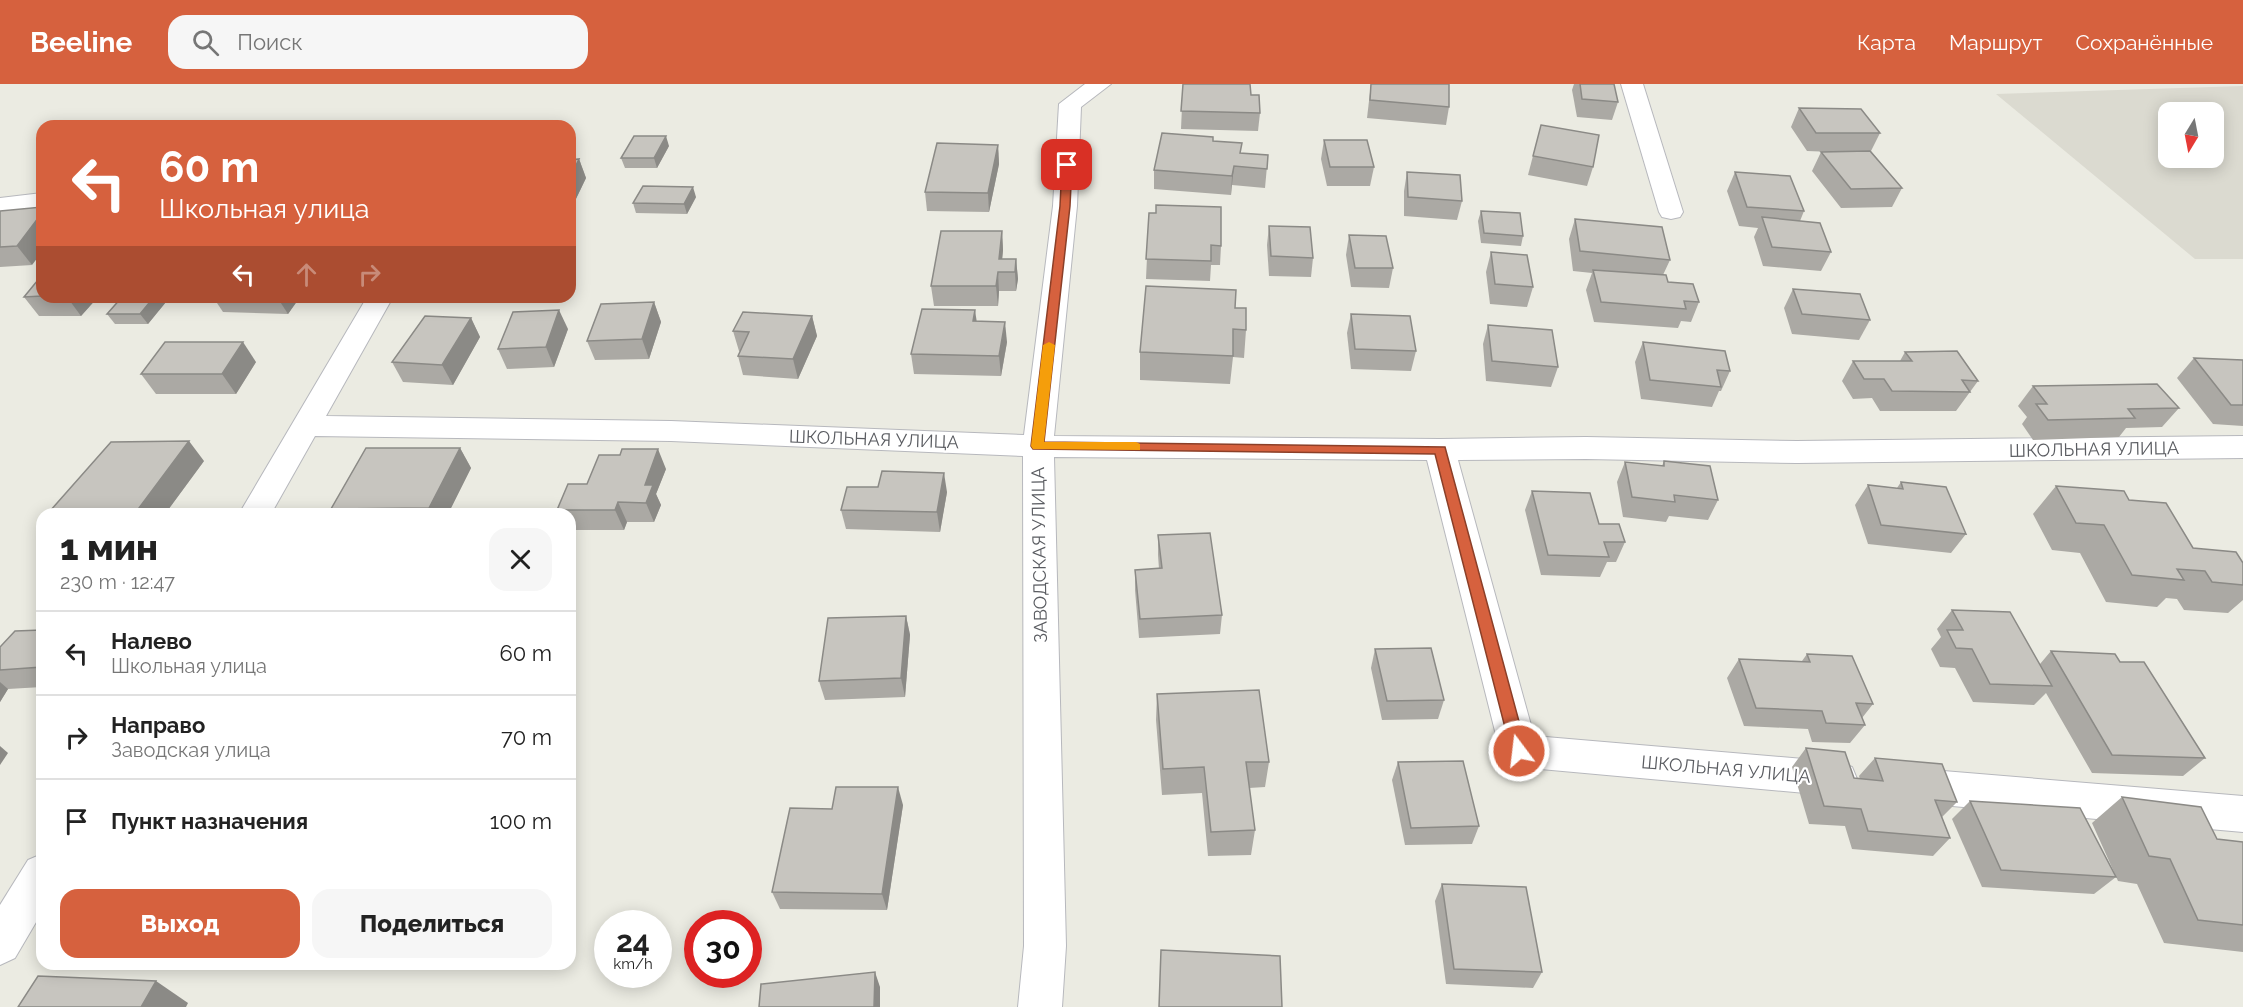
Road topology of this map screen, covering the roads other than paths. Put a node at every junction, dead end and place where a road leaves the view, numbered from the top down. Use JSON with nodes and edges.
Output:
{"nodes":[{"id":1,"x":1100,"y":84,"type":"edge"},
{"id":2,"x":1632,"y":84,"type":"edge"},
{"id":3,"x":36,"y":201,"type":"edge"},
{"id":4,"x":0,"y":205,"type":"edge"},
{"id":5,"x":1671,"y":212,"type":"dead end"},
{"id":6,"x":377,"y":303,"type":"edge"},
{"id":7,"x":307,"y":426,"type":"junction"},
{"id":8,"x":1038,"y":446,"type":"junction"},
{"id":9,"x":2243,"y":447,"type":"edge"},
{"id":10,"x":1440,"y":450,"type":"junction"},
{"id":11,"x":259,"y":508,"type":"edge"},
{"id":12,"x":2243,"y":814,"type":"edge"},
{"id":13,"x":36,"y":883,"type":"edge"},
{"id":14,"x":0,"y":944,"type":"edge"},
{"id":15,"x":1040,"y":1007,"type":"edge"}],
"edges":[{"from":1,"to":8,"type":"street","name":"ЗАВОДСКАЯ УЛИЦА"},
{"from":2,"to":5,"type":"street"},
{"from":3,"to":4,"type":"street"},
{"from":6,"to":7,"type":"street"},
{"from":7,"to":8,"type":"street","name":"ШКОЛЬНАЯ УЛИЦА"},
{"from":7,"to":11,"type":"street"},
{"from":8,"to":10,"type":"street","name":"ШКОЛЬНАЯ УЛИЦА"},
{"from":8,"to":15,"type":"street","name":"ЗАВОДСКАЯ УЛИЦА"},
{"from":9,"to":10,"type":"street","name":"ШКОЛЬНАЯ УЛИЦА"},
{"from":10,"to":12,"type":"street","name":"ШКОЛЬНАЯ УЛИЦА"},
{"from":13,"to":14,"type":"street"}]}
